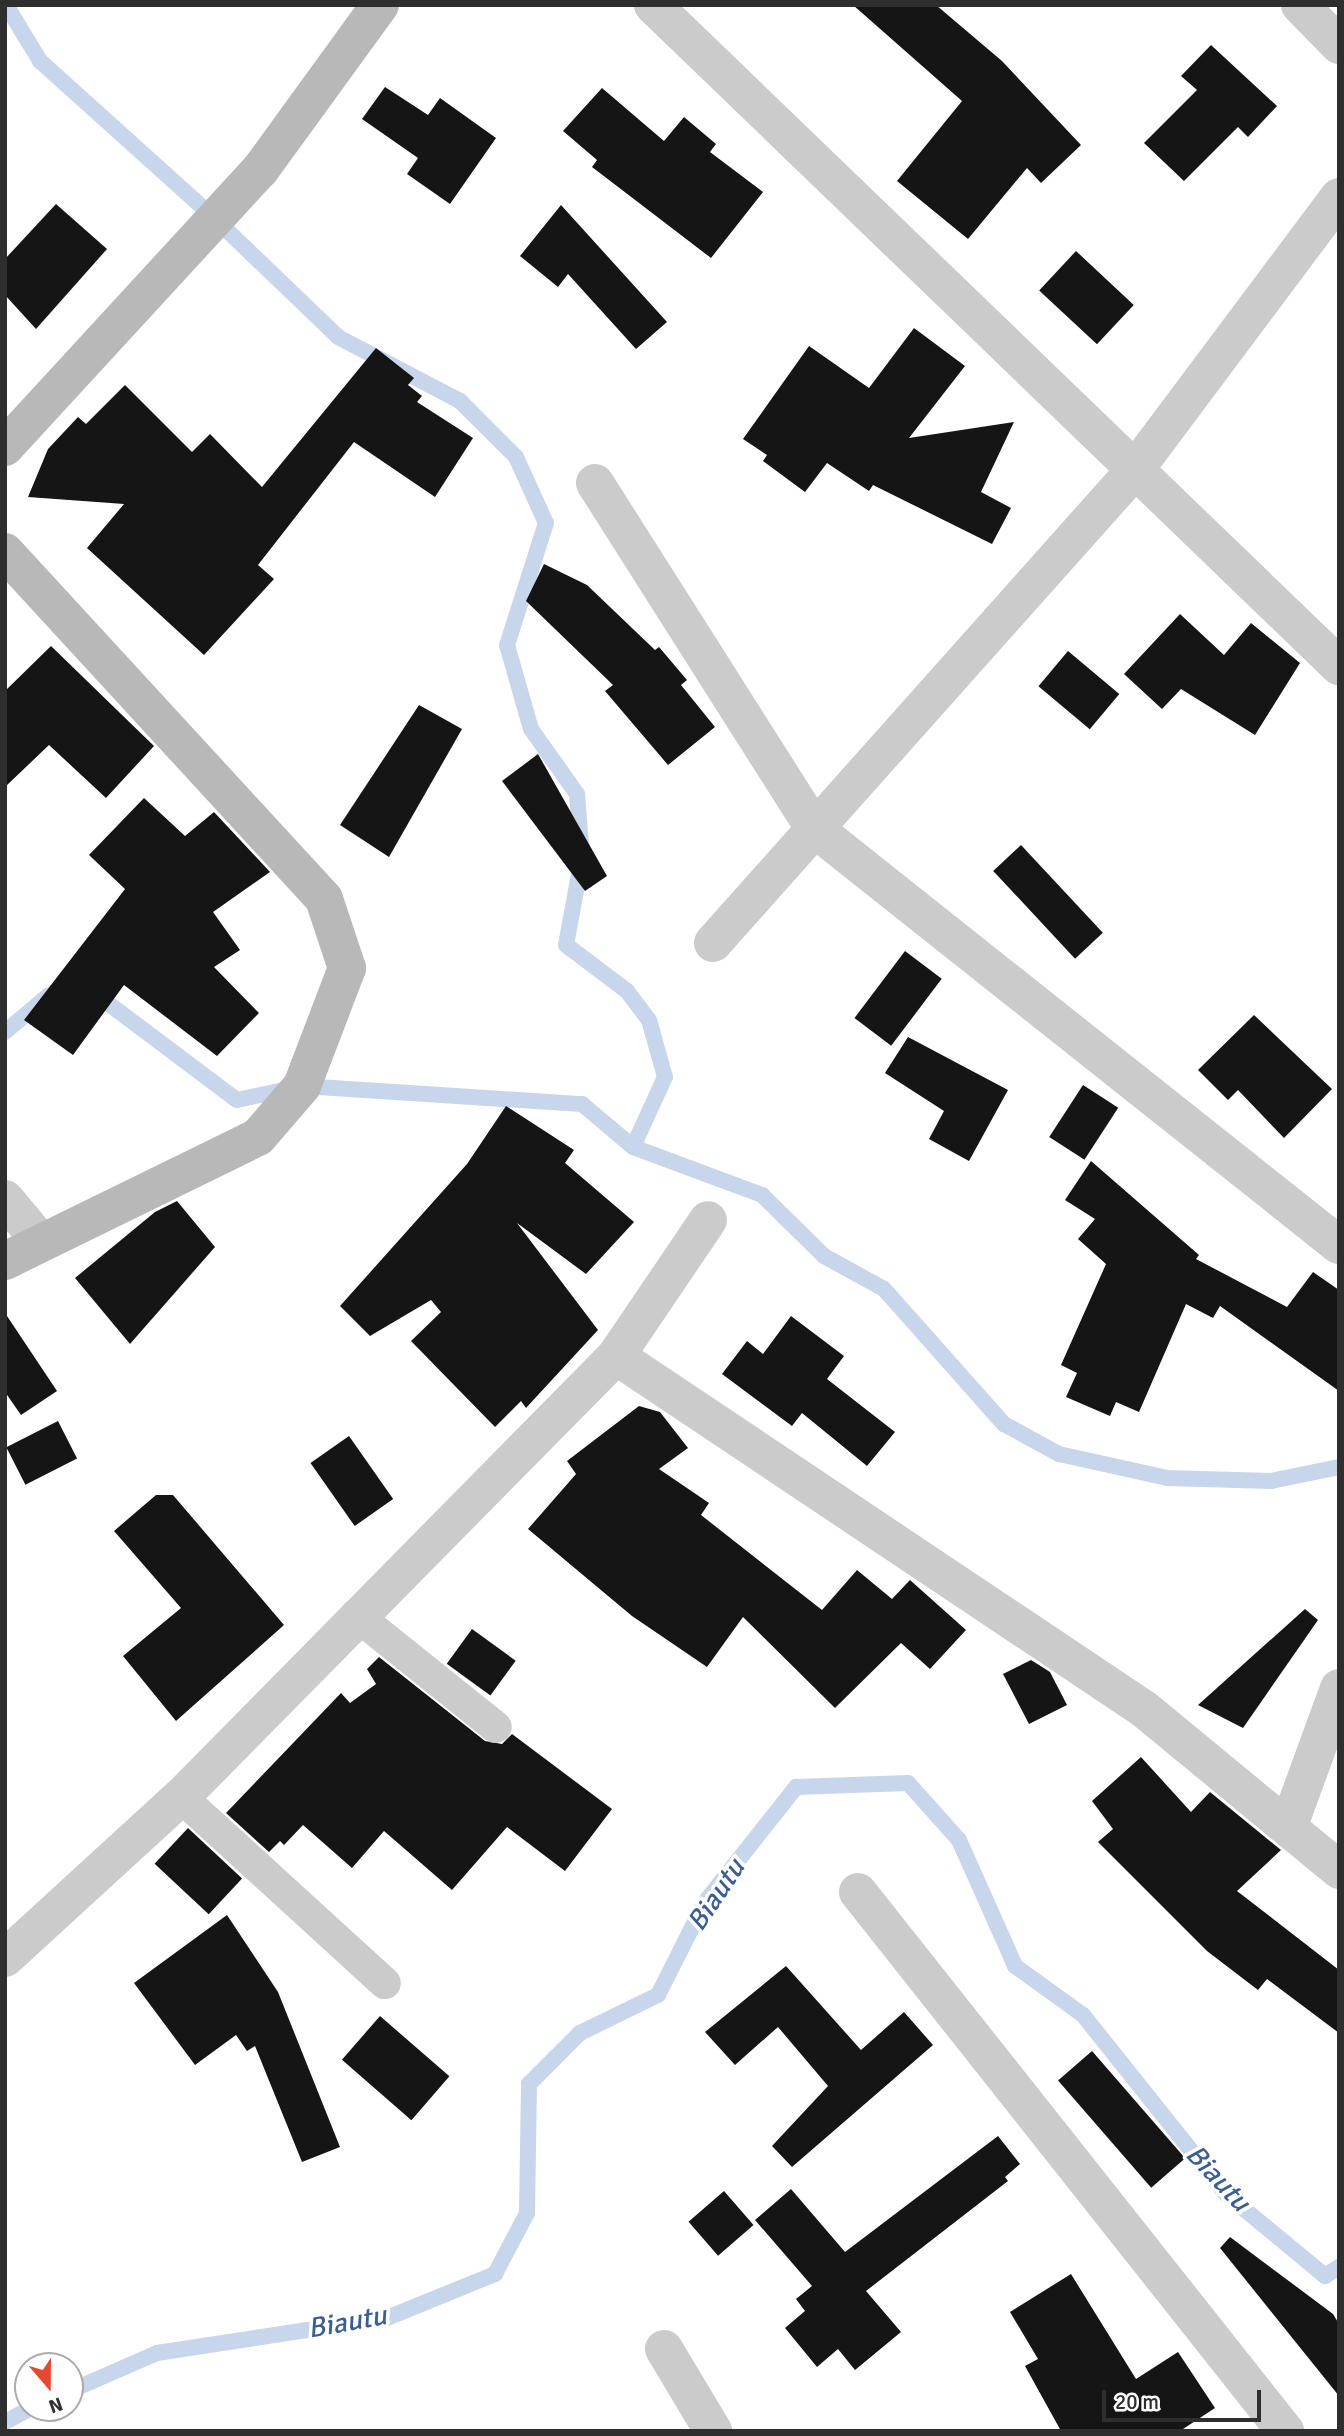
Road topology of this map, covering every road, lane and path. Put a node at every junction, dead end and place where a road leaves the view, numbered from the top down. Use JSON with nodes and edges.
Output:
{"nodes":[{"id":1,"x":380,"y":5,"type":"edge"},
{"id":2,"x":653,"y":5,"type":"edge"},
{"id":3,"x":1300,"y":5,"type":"edge"},
{"id":4,"x":1339,"y":45,"type":"edge"},
{"id":5,"x":1339,"y":197,"type":"edge"},
{"id":6,"x":5,"y":447,"type":"edge"},
{"id":7,"x":1134,"y":471,"type":"junction"},
{"id":8,"x":595,"y":483,"type":"dead end"},
{"id":9,"x":5,"y":552,"type":"edge"},
{"id":10,"x":1339,"y":666,"type":"edge"},
{"id":11,"x":815,"y":829,"type":"junction"},
{"id":12,"x":713,"y":943,"type":"dead end"},
{"id":13,"x":5,"y":1199,"type":"edge"},
{"id":14,"x":708,"y":1220,"type":"dead end"},
{"id":15,"x":40,"y":1241,"type":"junction"},
{"id":16,"x":1339,"y":1245,"type":"edge"},
{"id":17,"x":5,"y":1261,"type":"edge"},
{"id":18,"x":616,"y":1356,"type":"junction"},
{"id":19,"x":356,"y":1615,"type":"junction"},
{"id":20,"x":1339,"y":1688,"type":"edge"},
{"id":21,"x":496,"y":1727,"type":"dead end"},
{"id":22,"x":181,"y":1797,"type":"junction"},
{"id":23,"x":1289,"y":1825,"type":"junction"},
{"id":24,"x":1339,"y":1870,"type":"edge"},
{"id":25,"x":859,"y":1892,"type":"dead end"},
{"id":26,"x":5,"y":1958,"type":"edge"},
{"id":27,"x":385,"y":1983,"type":"dead end"},
{"id":28,"x":664,"y":2349,"type":"dead end"},
{"id":29,"x":712,"y":2431,"type":"edge"},
{"id":30,"x":1285,"y":2431,"type":"edge"}],
"edges":[{"from":1,"to":6,"type":"street"},
{"from":2,"to":7,"type":"street"},
{"from":3,"to":4,"type":"street"},
{"from":5,"to":7,"type":"street"},
{"from":7,"to":10,"type":"street"},
{"from":7,"to":11,"type":"street"},
{"from":8,"to":11,"type":"street"},
{"from":9,"to":15,"type":"street"},
{"from":11,"to":12,"type":"street"},
{"from":11,"to":16,"type":"street"},
{"from":13,"to":15,"type":"street"},
{"from":14,"to":18,"type":"street"},
{"from":15,"to":17,"type":"street"},
{"from":18,"to":19,"type":"street"},
{"from":18,"to":23,"type":"street"},
{"from":19,"to":21,"type":"lane"},
{"from":19,"to":22,"type":"street"},
{"from":20,"to":23,"type":"street"},
{"from":22,"to":26,"type":"street"},
{"from":22,"to":27,"type":"lane"},
{"from":23,"to":24,"type":"street"},
{"from":25,"to":30,"type":"street"},
{"from":28,"to":29,"type":"street"}]}
